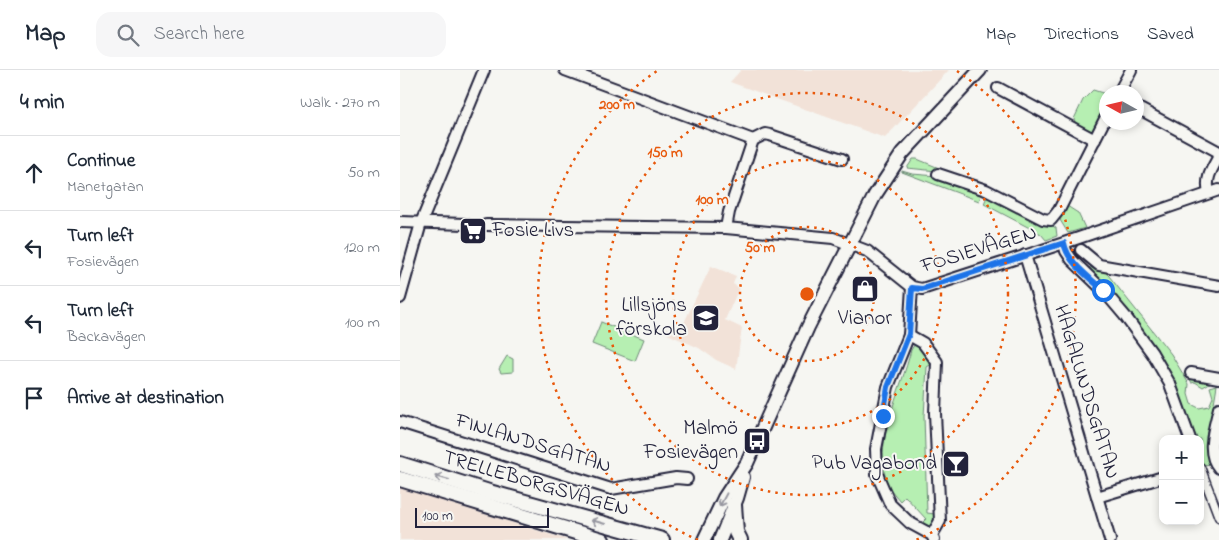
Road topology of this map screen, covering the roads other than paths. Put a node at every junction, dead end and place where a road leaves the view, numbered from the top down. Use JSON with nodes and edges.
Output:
{"nodes":[{"id":1,"x":484,"y":70,"type":"edge"},
{"id":2,"x":565,"y":70,"type":"edge"},
{"id":3,"x":980,"y":70,"type":"edge"},
{"id":4,"x":1131,"y":70,"type":"edge"},
{"id":5,"x":1124,"y":85,"type":"edge"},
{"id":6,"x":998,"y":88,"type":"dead end"},
{"id":7,"x":1144,"y":111,"type":"edge"},
{"id":8,"x":1100,"y":130,"type":"edge"},
{"id":9,"x":753,"y":140,"type":"junction"},
{"id":10,"x":1095,"y":140,"type":"junction"},
{"id":11,"x":1219,"y":152,"type":"edge"},
{"id":12,"x":1219,"y":156,"type":"edge"},
{"id":13,"x":842,"y":159,"type":"dead end"},
{"id":14,"x":938,"y":174,"type":"dead end"},
{"id":15,"x":1214,"y":191,"type":"edge"},
{"id":16,"x":400,"y":222,"type":"edge"},
{"id":17,"x":421,"y":223,"type":"junction"},
{"id":18,"x":466,"y":224,"type":"tunnel mouth"},
{"id":19,"x":486,"y":225,"type":"tunnel mouth"},
{"id":20,"x":726,"y":228,"type":"junction"},
{"id":21,"x":851,"y":243,"type":"junction"},
{"id":22,"x":1064,"y":243,"type":"junction"},
{"id":23,"x":1081,"y":250,"type":"dead end"},
{"id":24,"x":1025,"y":255,"type":"junction"},
{"id":25,"x":1219,"y":286,"type":"edge"},
{"id":26,"x":912,"y":288,"type":"junction"},
{"id":27,"x":400,"y":298,"type":"edge"},
{"id":28,"x":909,"y":334,"type":"junction"},
{"id":29,"x":1191,"y":373,"type":"dead end"},
{"id":30,"x":1219,"y":378,"type":"edge"},
{"id":31,"x":1219,"y":408,"type":"edge"},
{"id":32,"x":400,"y":422,"type":"edge"},
{"id":33,"x":1189,"y":435,"type":"edge"},
{"id":34,"x":747,"y":463,"type":"junction"},
{"id":35,"x":400,"y":464,"type":"edge"},
{"id":36,"x":1219,"y":468,"type":"edge"},
{"id":37,"x":1159,"y":478,"type":"edge"},
{"id":38,"x":1204,"y":478,"type":"edge"},
{"id":39,"x":400,"y":479,"type":"edge"},
{"id":40,"x":687,"y":479,"type":"dead end"},
{"id":41,"x":1097,"y":497,"type":"junction"},
{"id":42,"x":734,"y":505,"type":"junction"},
{"id":43,"x":1219,"y":517,"type":"edge"},
{"id":44,"x":933,"y":538,"type":"edge"},
{"id":45,"x":602,"y":540,"type":"edge"},
{"id":46,"x":662,"y":540,"type":"edge"},
{"id":47,"x":704,"y":540,"type":"edge"},
{"id":48,"x":720,"y":540,"type":"edge"},
{"id":49,"x":740,"y":540,"type":"edge"},
{"id":50,"x":1110,"y":540,"type":"edge"}],
"edges":[{"from":1,"to":17,"type":"street"},
{"from":2,"to":9,"type":"street"},
{"from":3,"to":21,"type":"street"},
{"from":4,"to":5,"type":"street"},
{"from":6,"to":10,"type":"street"},
{"from":7,"to":11,"type":"street"},
{"from":8,"to":10,"type":"street"},
{"from":9,"to":13,"type":"street"},
{"from":9,"to":20,"type":"street"},
{"from":10,"to":14,"type":"street"},
{"from":12,"to":15,"type":"street"},
{"from":15,"to":22,"type":"street","name":"FOSIEVÄGEN"},
{"from":16,"to":17,"type":"street"},
{"from":17,"to":18,"type":"street"},
{"from":17,"to":27,"type":"street"},
{"from":19,"to":20,"type":"street","name":"FOSIEVÄGEN"},
{"from":20,"to":21,"type":"street","name":"FOSIEVÄGEN"},
{"from":21,"to":26,"type":"street","name":"FOSIEVÄGEN"},
{"from":21,"to":34,"type":"street"},
{"from":22,"to":24,"type":"street","name":"FOSIEVÄGEN"},
{"from":22,"to":33,"type":"street"},
{"from":23,"to":25,"type":"street"},
{"from":24,"to":26,"type":"street","name":"FOSIEVÄGEN"},
{"from":24,"to":41,"type":"street","name":"HAGALUNDSGATAN"},
{"from":26,"to":28,"type":"street"},
{"from":28,"to":44,"type":"street"},
{"from":28,"to":44,"type":"street"},
{"from":29,"to":30,"type":"street"},
{"from":31,"to":36,"type":"street"},
{"from":32,"to":40,"type":"street","name":"FINLANDSGATAN"},
{"from":34,"to":42,"type":"street"},
{"from":34,"to":47,"type":"street","one_way":true},
{"from":46,"to":35,"type":"main road","name":"TRELLEBORGSVÄGEN","one_way":true},
{"from":37,"to":41,"type":"street"},
{"from":38,"to":43,"type":"street"},
{"from":39,"to":45,"type":"main road","name":"TRELLEBORGSVÄGEN"},
{"from":41,"to":50,"type":"street","name":"HAGALUNDSGATAN"},
{"from":42,"to":48,"type":"street"},
{"from":42,"to":49,"type":"main road"}]}
